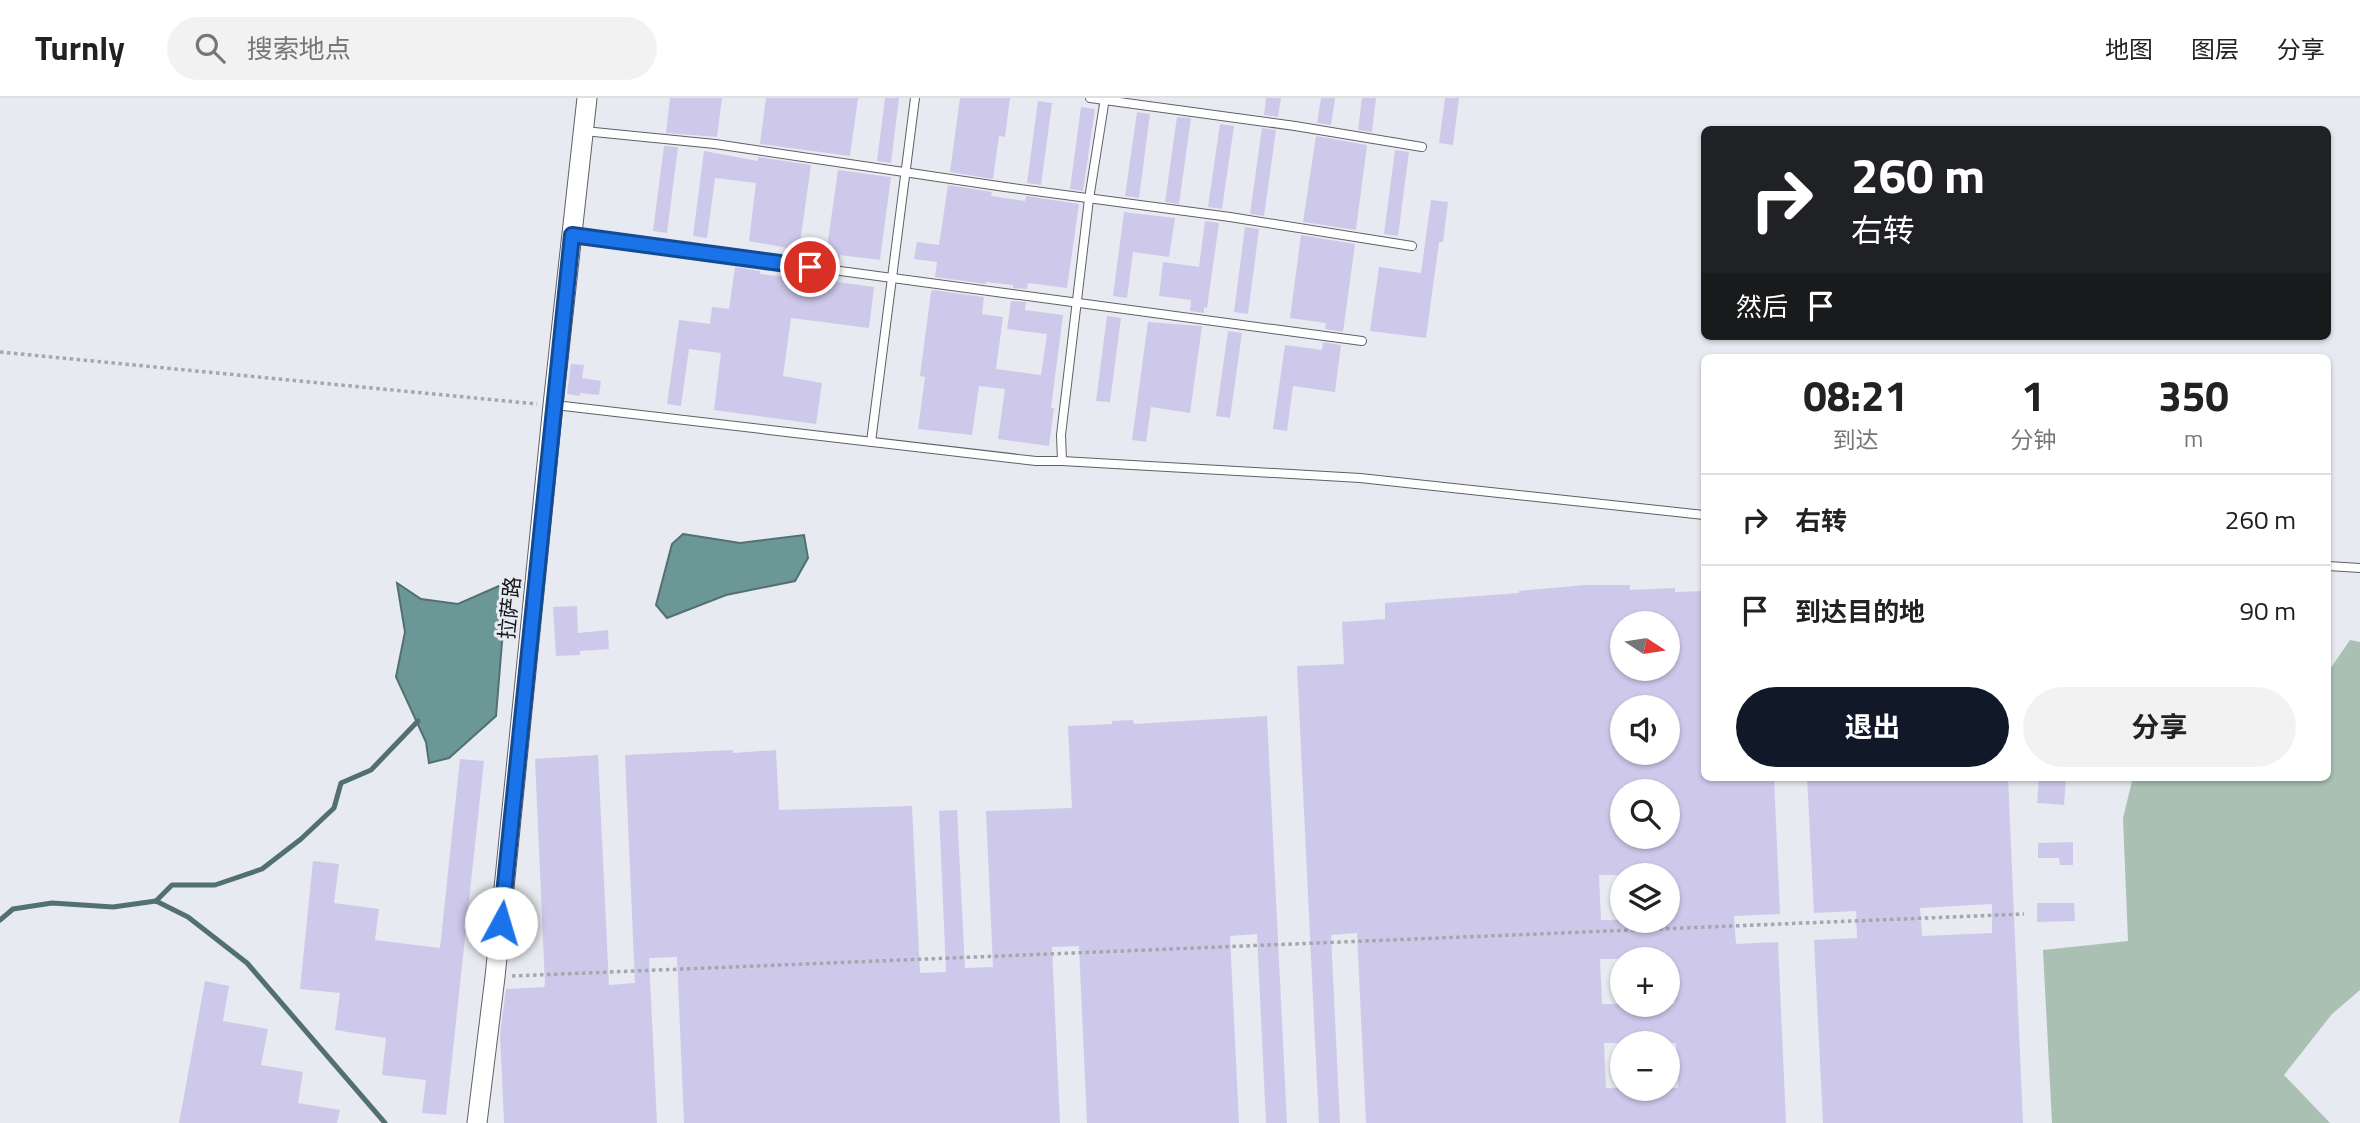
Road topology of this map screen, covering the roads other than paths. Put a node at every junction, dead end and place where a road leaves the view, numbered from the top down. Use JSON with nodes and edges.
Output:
{"nodes":[{"id":1,"x":587,"y":98,"type":"edge"},
{"id":2,"x":915,"y":98,"type":"edge"},
{"id":3,"x":1090,"y":98,"type":"edge"},
{"id":4,"x":1105,"y":99,"type":"edge"},
{"id":5,"x":584,"y":131,"type":"junction"},
{"id":6,"x":1422,"y":147,"type":"dead end"},
{"id":7,"x":906,"y":173,"type":"junction"},
{"id":8,"x":1089,"y":199,"type":"junction"},
{"id":9,"x":572,"y":235,"type":"junction"},
{"id":10,"x":1412,"y":246,"type":"dead end"},
{"id":11,"x":892,"y":278,"type":"junction"},
{"id":12,"x":1078,"y":303,"type":"junction"},
{"id":13,"x":1362,"y":341,"type":"dead end"},
{"id":14,"x":553,"y":405,"type":"junction"},
{"id":15,"x":871,"y":442,"type":"junction"},
{"id":16,"x":1062,"y":461,"type":"junction"},
{"id":17,"x":1701,"y":515,"type":"edge"},
{"id":18,"x":2331,"y":566,"type":"edge"},
{"id":19,"x":2360,"y":568,"type":"edge"},
{"id":20,"x":477,"y":1123,"type":"edge"}],
"edges":[{"from":1,"to":5,"type":"street","name":"拉萨路"},
{"from":2,"to":7,"type":"lane"},
{"from":3,"to":4,"type":"lane"},
{"from":4,"to":6,"type":"lane"},
{"from":4,"to":8,"type":"lane"},
{"from":5,"to":7,"type":"lane"},
{"from":5,"to":9,"type":"street","name":"拉萨路"},
{"from":7,"to":8,"type":"lane"},
{"from":7,"to":11,"type":"lane"},
{"from":8,"to":10,"type":"lane"},
{"from":8,"to":12,"type":"lane"},
{"from":9,"to":11,"type":"lane"},
{"from":9,"to":14,"type":"street","name":"拉萨路"},
{"from":11,"to":12,"type":"lane"},
{"from":11,"to":15,"type":"lane"},
{"from":12,"to":13,"type":"lane"},
{"from":12,"to":16,"type":"lane"},
{"from":14,"to":15,"type":"lane"},
{"from":14,"to":20,"type":"street","name":"拉萨路"},
{"from":15,"to":16,"type":"lane"},
{"from":16,"to":17,"type":"lane"},
{"from":18,"to":19,"type":"lane"}]}
